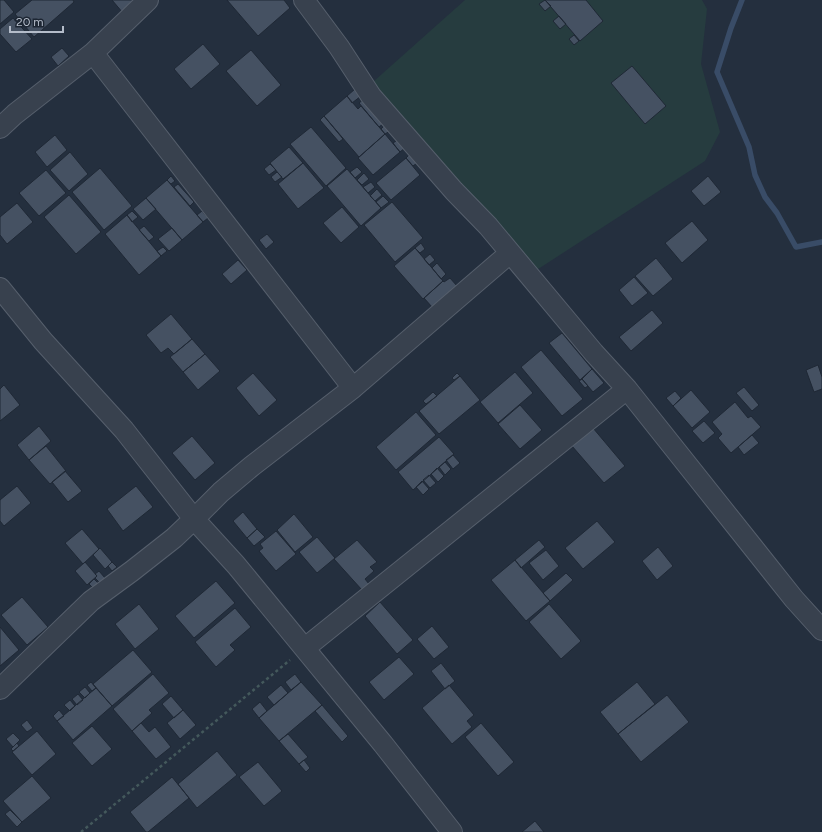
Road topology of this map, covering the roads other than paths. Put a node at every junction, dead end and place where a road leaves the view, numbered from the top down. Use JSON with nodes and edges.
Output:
{"nodes":[{"id":1,"x":148,"y":0,"type":"edge"},
{"id":2,"x":304,"y":0,"type":"edge"},
{"id":3,"x":93,"y":53,"type":"junction"},
{"id":4,"x":0,"y":128,"type":"edge"},
{"id":5,"x":510,"y":253,"type":"junction"},
{"id":6,"x":0,"y":288,"type":"edge"},
{"id":7,"x":353,"y":388,"type":"junction"},
{"id":8,"x":627,"y":389,"type":"junction"},
{"id":9,"x":194,"y":519,"type":"junction"},
{"id":10,"x":822,"y":630,"type":"edge"},
{"id":11,"x":304,"y":648,"type":"junction"},
{"id":12,"x":0,"y":689,"type":"edge"},
{"id":13,"x":452,"y":832,"type":"edge"}],
"edges":[{"from":1,"to":3,"type":"street"},
{"from":2,"to":5,"type":"street"},
{"from":3,"to":4,"type":"street"},
{"from":3,"to":7,"type":"street"},
{"from":5,"to":7,"type":"street"},
{"from":5,"to":8,"type":"street"},
{"from":6,"to":9,"type":"street"},
{"from":7,"to":9,"type":"street"},
{"from":8,"to":10,"type":"street"},
{"from":8,"to":11,"type":"street"},
{"from":9,"to":11,"type":"street"},
{"from":9,"to":12,"type":"street"},
{"from":11,"to":13,"type":"street"}]}
